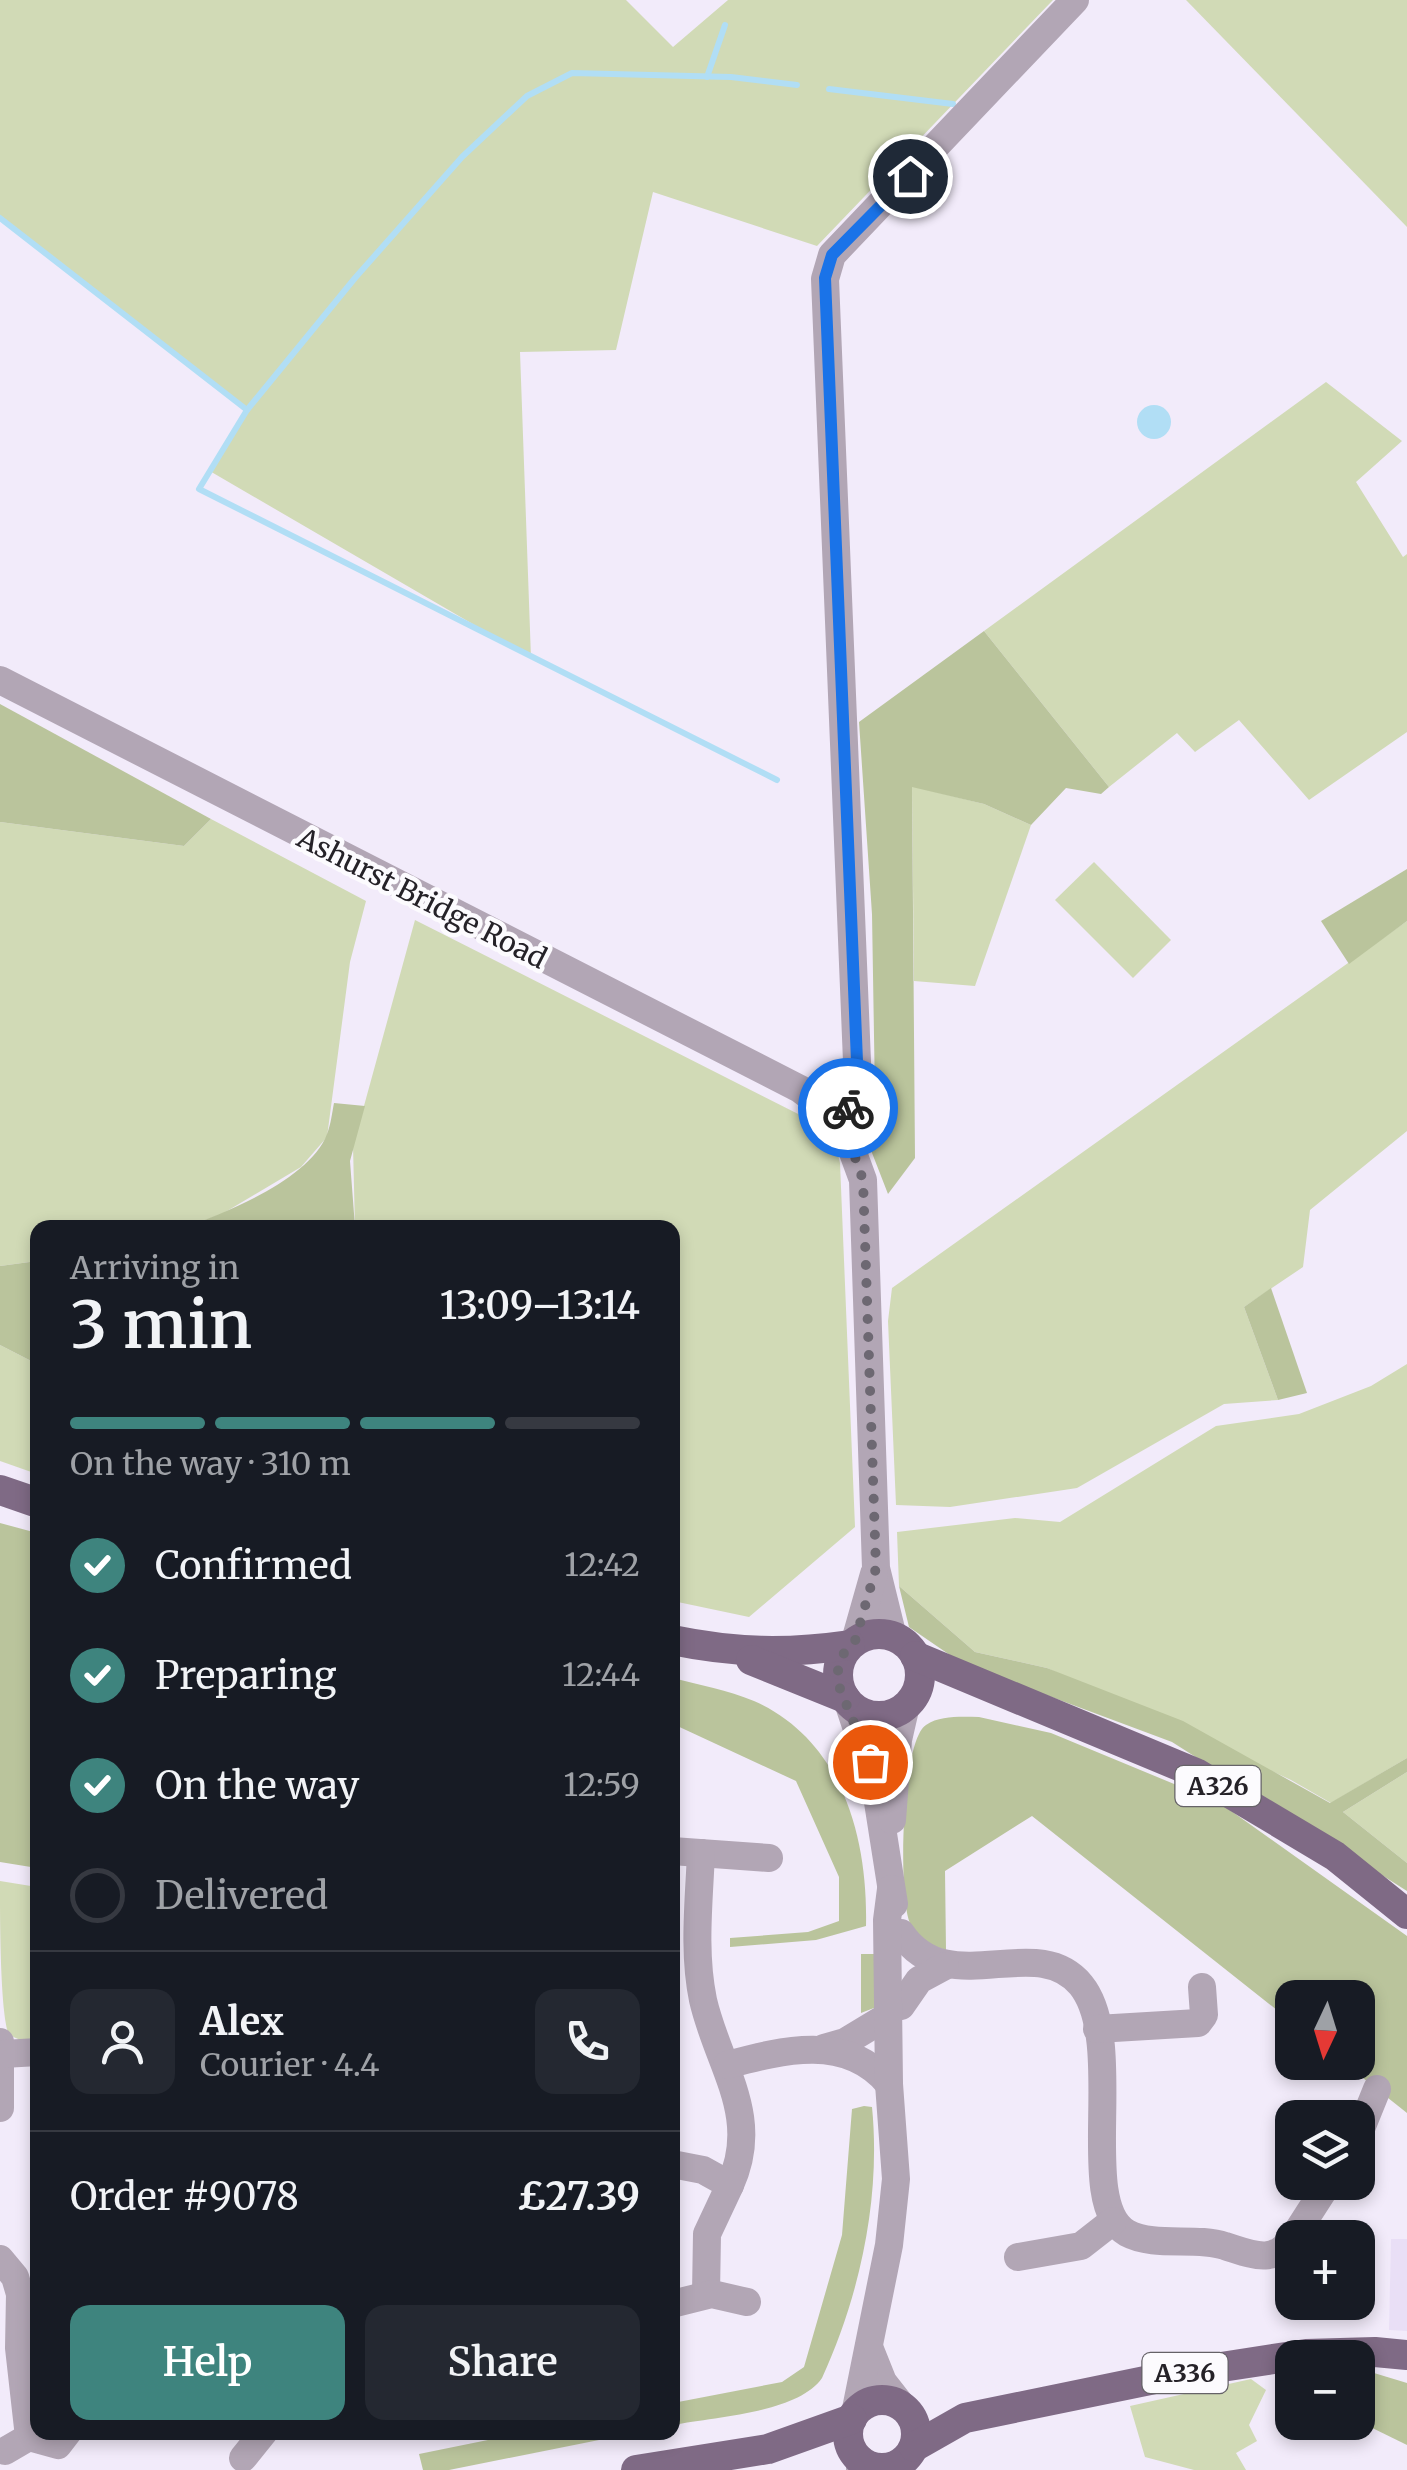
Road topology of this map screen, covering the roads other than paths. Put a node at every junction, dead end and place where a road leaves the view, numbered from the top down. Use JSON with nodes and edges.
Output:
{"nodes":[{"id":1,"x":1076,"y":0,"type":"edge"},
{"id":2,"x":0,"y":680,"type":"edge"},
{"id":3,"x":842,"y":1120,"type":"junction"},
{"id":4,"x":0,"y":1490,"type":"edge"},
{"id":5,"x":30,"y":1499,"type":"edge"},
{"id":6,"x":876,"y":1568,"type":"junction"},
{"id":7,"x":680,"y":1642,"type":"edge"},
{"id":8,"x":853,"y":1643,"type":"junction"},
{"id":9,"x":904,"y":1647,"type":"junction"},
{"id":10,"x":729,"y":1652,"type":"junction"},
{"id":11,"x":1008,"y":1697,"type":"junction"},
{"id":12,"x":846,"y":1700,"type":"junction"},
{"id":13,"x":909,"y":1702,"type":"junction"},
{"id":14,"x":888,"y":1846,"type":"junction"},
{"id":15,"x":680,"y":1852,"type":"edge"},
{"id":16,"x":701,"y":1853,"type":"junction"},
{"id":17,"x":769,"y":1858,"type":"dead end"},
{"id":18,"x":891,"y":1889,"type":"junction"},
{"id":19,"x":1407,"y":1914,"type":"edge"},
{"id":20,"x":901,"y":1932,"type":"junction"},
{"id":21,"x":944,"y":1966,"type":"junction"},
{"id":22,"x":1202,"y":1987,"type":"dead end"},
{"id":23,"x":894,"y":2012,"type":"junction"},
{"id":24,"x":1096,"y":2029,"type":"junction"},
{"id":25,"x":1,"y":2048,"type":"edge"},
{"id":26,"x":822,"y":2049,"type":"junction"},
{"id":27,"x":30,"y":2051,"type":"edge"},
{"id":28,"x":727,"y":2065,"type":"junction"},
{"id":29,"x":889,"y":2084,"type":"junction"},
{"id":30,"x":1377,"y":2089,"type":"dead end"},
{"id":31,"x":1373,"y":2100,"type":"edge"},
{"id":32,"x":0,"y":2108,"type":"edge"},
{"id":33,"x":896,"y":2140,"type":"junction"},
{"id":34,"x":680,"y":2166,"type":"edge"},
{"id":35,"x":730,"y":2184,"type":"junction"},
{"id":36,"x":1113,"y":2221,"type":"junction"},
{"id":37,"x":1275,"y":2253,"type":"edge"},
{"id":38,"x":1018,"y":2256,"type":"dead end"},
{"id":39,"x":0,"y":2260,"type":"edge"},
{"id":40,"x":706,"y":2294,"type":"junction"},
{"id":41,"x":680,"y":2302,"type":"edge"},
{"id":42,"x":747,"y":2302,"type":"dead end"},
{"id":43,"x":869,"y":2346,"type":"junction"},
{"id":44,"x":1407,"y":2355,"type":"edge"},
{"id":45,"x":904,"y":2408,"type":"junction"},
{"id":46,"x":854,"y":2416,"type":"junction"},
{"id":47,"x":965,"y":2418,"type":"junction"},
{"id":48,"x":54,"y":2440,"type":"edge"},
{"id":49,"x":258,"y":2440,"type":"edge"},
{"id":50,"x":768,"y":2450,"type":"junction"},
{"id":51,"x":244,"y":2458,"type":"dead end"},
{"id":52,"x":905,"y":2459,"type":"edge"},
{"id":53,"x":859,"y":2462,"type":"edge"},
{"id":54,"x":636,"y":2470,"type":"edge"}],
"edges":[{"from":1,"to":3,"type":"street"},
{"from":2,"to":3,"type":"street","name":"Ashurst Bridge Road"},
{"from":3,"to":6,"type":"street"},
{"from":4,"to":5,"type":"main road"},
{"from":6,"to":8,"type":"street"},
{"from":6,"to":9,"type":"street"},
{"from":7,"to":10,"type":"main road"},
{"from":8,"to":9,"type":"main road"},
{"from":8,"to":10,"type":"main road"},
{"from":8,"to":12,"type":"main road"},
{"from":9,"to":11,"type":"main road","number":"A326"},
{"from":9,"to":13,"type":"main road"},
{"from":10,"to":12,"type":"main road"},
{"from":11,"to":13,"type":"main road","number":"A326"},
{"from":11,"to":19,"type":"main road","number":"A326"},
{"from":12,"to":13,"type":"main road"},
{"from":12,"to":14,"type":"street"},
{"from":13,"to":14,"type":"street"},
{"from":14,"to":18,"type":"street"},
{"from":15,"to":16,"type":"street"},
{"from":16,"to":17,"type":"street"},
{"from":16,"to":28,"type":"street"},
{"from":18,"to":20,"type":"street"},
{"from":18,"to":23,"type":"street"},
{"from":20,"to":21,"type":"street"},
{"from":20,"to":23,"type":"street"},
{"from":21,"to":23,"type":"street"},
{"from":21,"to":24,"type":"street"},
{"from":22,"to":24,"type":"street"},
{"from":23,"to":26,"type":"street"},
{"from":23,"to":29,"type":"street"},
{"from":23,"to":33,"type":"street"},
{"from":24,"to":36,"type":"street"},
{"from":25,"to":27,"type":"street"},
{"from":25,"to":32,"type":"street"},
{"from":26,"to":28,"type":"street"},
{"from":26,"to":29,"type":"street"},
{"from":28,"to":35,"type":"street"},
{"from":29,"to":33,"type":"street"},
{"from":30,"to":31,"type":"street"},
{"from":33,"to":43,"type":"street"},
{"from":34,"to":35,"type":"street"},
{"from":35,"to":40,"type":"street"},
{"from":36,"to":37,"type":"street"},
{"from":36,"to":38,"type":"street"},
{"from":39,"to":48,"type":"street"},
{"from":40,"to":41,"type":"street"},
{"from":40,"to":42,"type":"street"},
{"from":43,"to":45,"type":"street"},
{"from":43,"to":46,"type":"street"},
{"from":44,"to":47,"type":"main road","number":"A336"},
{"from":45,"to":46,"type":"main road"},
{"from":45,"to":47,"type":"main road","number":"A336"},
{"from":45,"to":52,"type":"main road"},
{"from":46,"to":50,"type":"main road"},
{"from":46,"to":53,"type":"main road"},
{"from":47,"to":52,"type":"main road","number":"A336"},
{"from":49,"to":51,"type":"street"},
{"from":50,"to":53,"type":"main road"},
{"from":50,"to":54,"type":"main road"},
{"from":52,"to":53,"type":"main road"}]}
